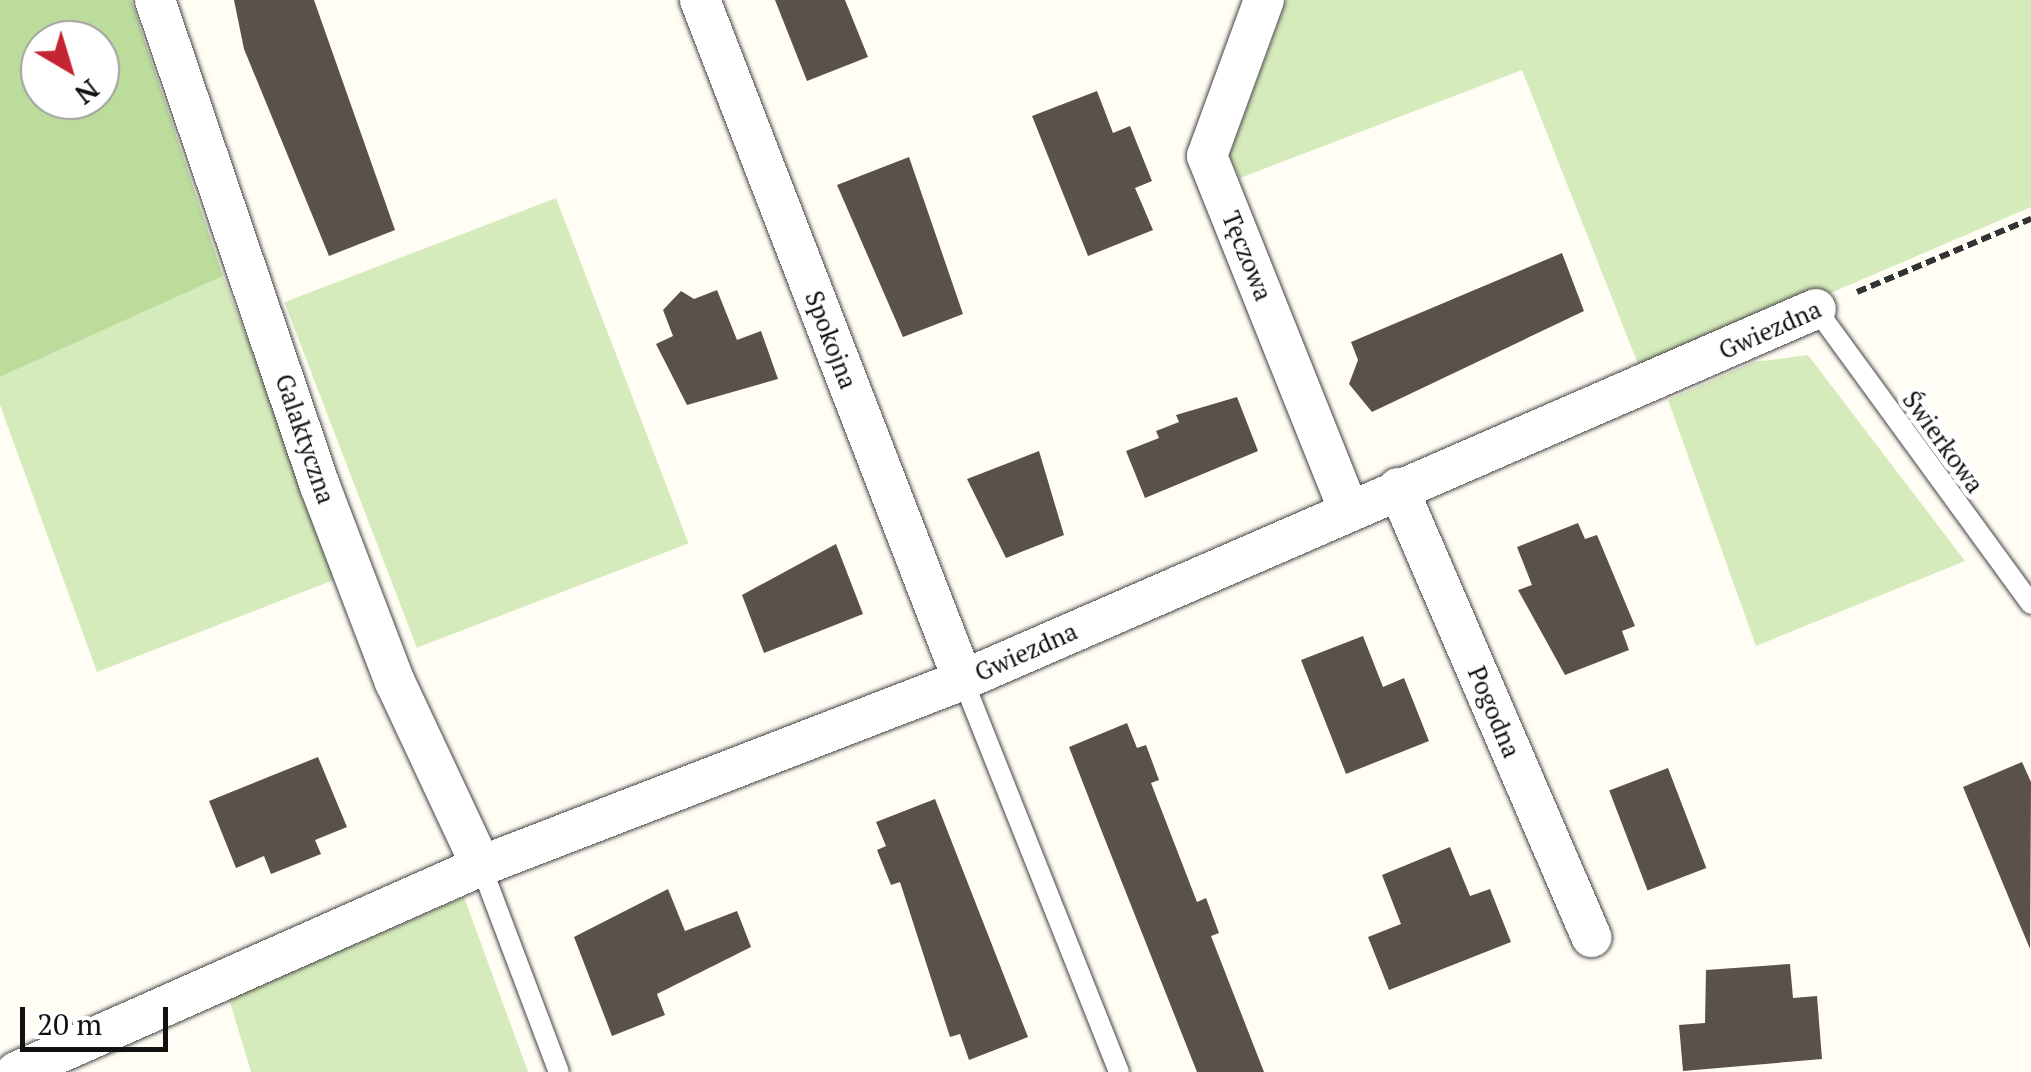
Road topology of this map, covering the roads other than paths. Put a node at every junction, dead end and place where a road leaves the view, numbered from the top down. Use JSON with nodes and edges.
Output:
{"nodes":[{"id":1,"x":155,"y":0,"type":"edge"},
{"id":2,"x":700,"y":0,"type":"edge"},
{"id":3,"x":1264,"y":0,"type":"edge"},
{"id":4,"x":1816,"y":310,"type":"joint"},
{"id":5,"x":1398,"y":488,"type":"junction"},
{"id":6,"x":1349,"y":510,"type":"junction"},
{"id":7,"x":2031,"y":604,"type":"edge"},
{"id":8,"x":962,"y":680,"type":"junction"},
{"id":9,"x":481,"y":866,"type":"junction"},
{"id":10,"x":1590,"y":936,"type":"dead end"},
{"id":11,"x":16,"y":1072,"type":"edge"},
{"id":12,"x":560,"y":1072,"type":"edge"},
{"id":13,"x":1120,"y":1072,"type":"edge"}],
"edges":[{"from":1,"to":9,"type":"street","name":"Galaktyczna"},
{"from":2,"to":8,"type":"street","name":"Spokojna"},
{"from":3,"to":6,"type":"street","name":"Tęczowa"},
{"from":4,"to":5,"type":"street","name":"Gwiezdna"},
{"from":4,"to":7,"type":"lane","name":"Świerkowa"},
{"from":5,"to":6,"type":"street","name":"Gwiezdna"},
{"from":5,"to":10,"type":"street","name":"Pogodna"},
{"from":6,"to":8,"type":"street","name":"Gwiezdna"},
{"from":8,"to":9,"type":"street","name":"Gwiezdna"},
{"from":8,"to":13,"type":"lane"},
{"from":9,"to":11,"type":"street","name":"Gwiezdna"},
{"from":9,"to":12,"type":"lane"}]}
